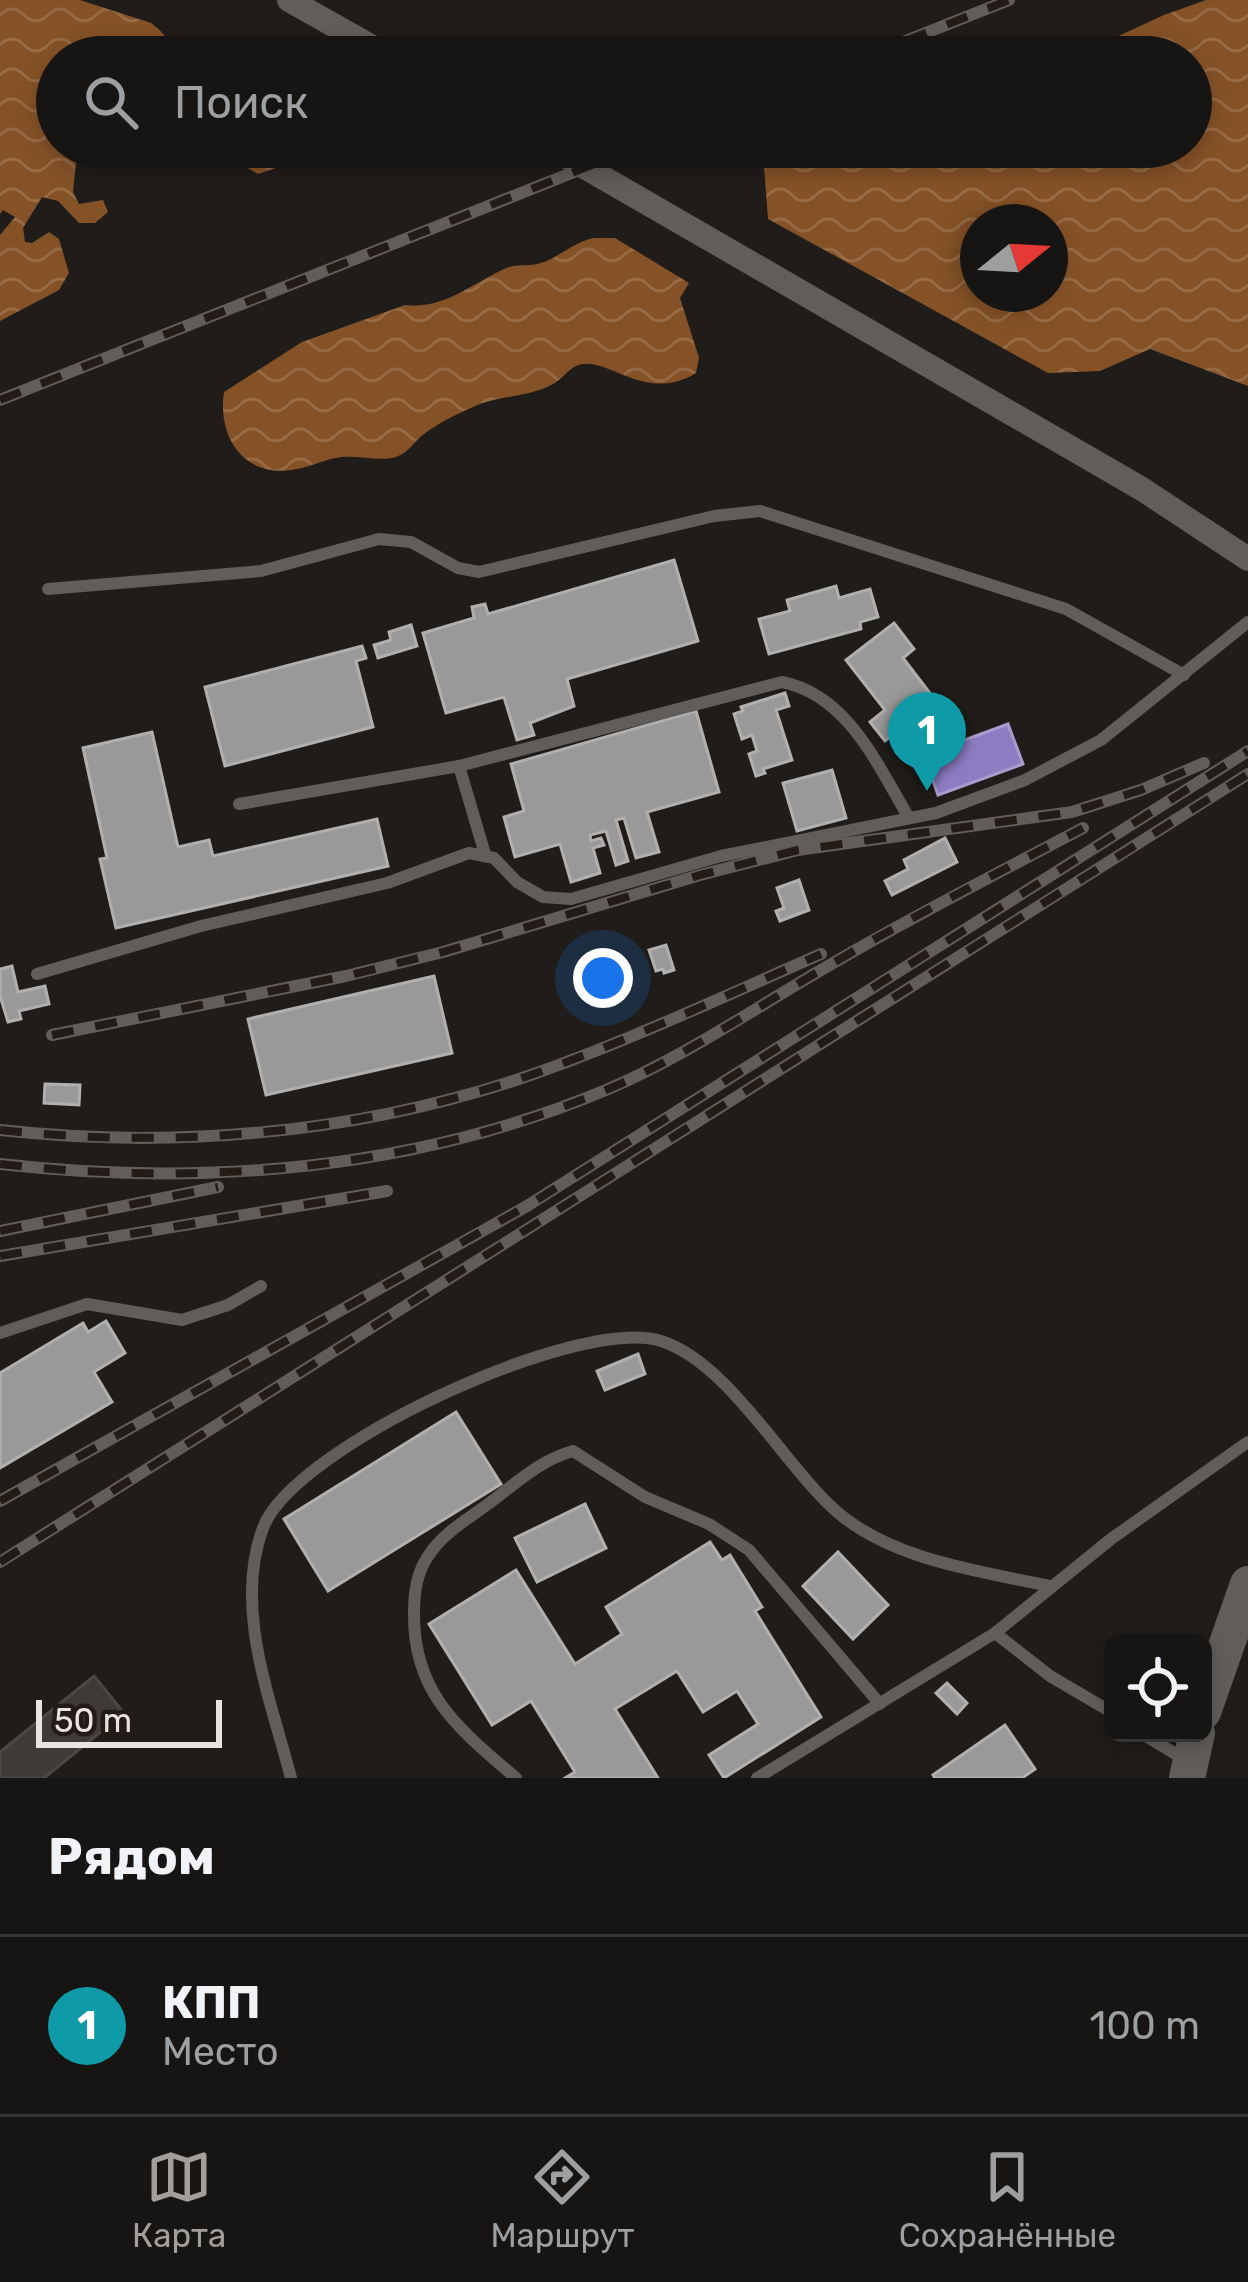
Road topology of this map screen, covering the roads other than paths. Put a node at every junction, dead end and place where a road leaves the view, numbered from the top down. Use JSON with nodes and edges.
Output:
{"nodes":[{"id":1,"x":289,"y":0,"type":"edge"},
{"id":2,"x":353,"y":36,"type":"edge"},
{"id":3,"x":586,"y":168,"type":"edge"},
{"id":4,"x":1248,"y":560,"type":"edge"},
{"id":5,"x":48,"y":590,"type":"dead end"},
{"id":6,"x":1248,"y":622,"type":"edge"},
{"id":7,"x":1184,"y":675,"type":"junction"},
{"id":8,"x":459,"y":766,"type":"junction"},
{"id":9,"x":239,"y":804,"type":"dead end"},
{"id":10,"x":909,"y":818,"type":"junction"},
{"id":11,"x":485,"y":854,"type":"junction"},
{"id":12,"x":38,"y":974,"type":"dead end"},
{"id":13,"x":261,"y":1286,"type":"dead end"},
{"id":14,"x":0,"y":1333,"type":"edge"},
{"id":15,"x":1248,"y":1442,"type":"edge"},
{"id":16,"x":1248,"y":1584,"type":"edge"},
{"id":17,"x":1049,"y":1586,"type":"junction"},
{"id":18,"x":995,"y":1633,"type":"junction"},
{"id":19,"x":1212,"y":1686,"type":"edge"},
{"id":20,"x":880,"y":1704,"type":"junction"},
{"id":21,"x":1104,"y":1708,"type":"edge"},
{"id":22,"x":1159,"y":1742,"type":"edge"},
{"id":23,"x":1192,"y":1758,"type":"edge"},
{"id":24,"x":291,"y":1778,"type":"edge"},
{"id":25,"x":516,"y":1778,"type":"edge"},
{"id":26,"x":758,"y":1778,"type":"edge"}],
"edges":[{"from":1,"to":2,"type":"street"},
{"from":3,"to":4,"type":"street"},
{"from":5,"to":7,"type":"lane"},
{"from":6,"to":7,"type":"lane"},
{"from":7,"to":10,"type":"lane"},
{"from":8,"to":9,"type":"lane"},
{"from":8,"to":10,"type":"lane"},
{"from":8,"to":11,"type":"lane"},
{"from":10,"to":11,"type":"lane"},
{"from":11,"to":12,"type":"lane"},
{"from":13,"to":14,"type":"lane"},
{"from":15,"to":17,"type":"lane"},
{"from":16,"to":19,"type":"main road"},
{"from":17,"to":18,"type":"lane"},
{"from":17,"to":24,"type":"lane"},
{"from":18,"to":20,"type":"lane"},
{"from":18,"to":21,"type":"lane"},
{"from":20,"to":25,"type":"lane"},
{"from":20,"to":26,"type":"lane"},
{"from":22,"to":23,"type":"lane"}]}
